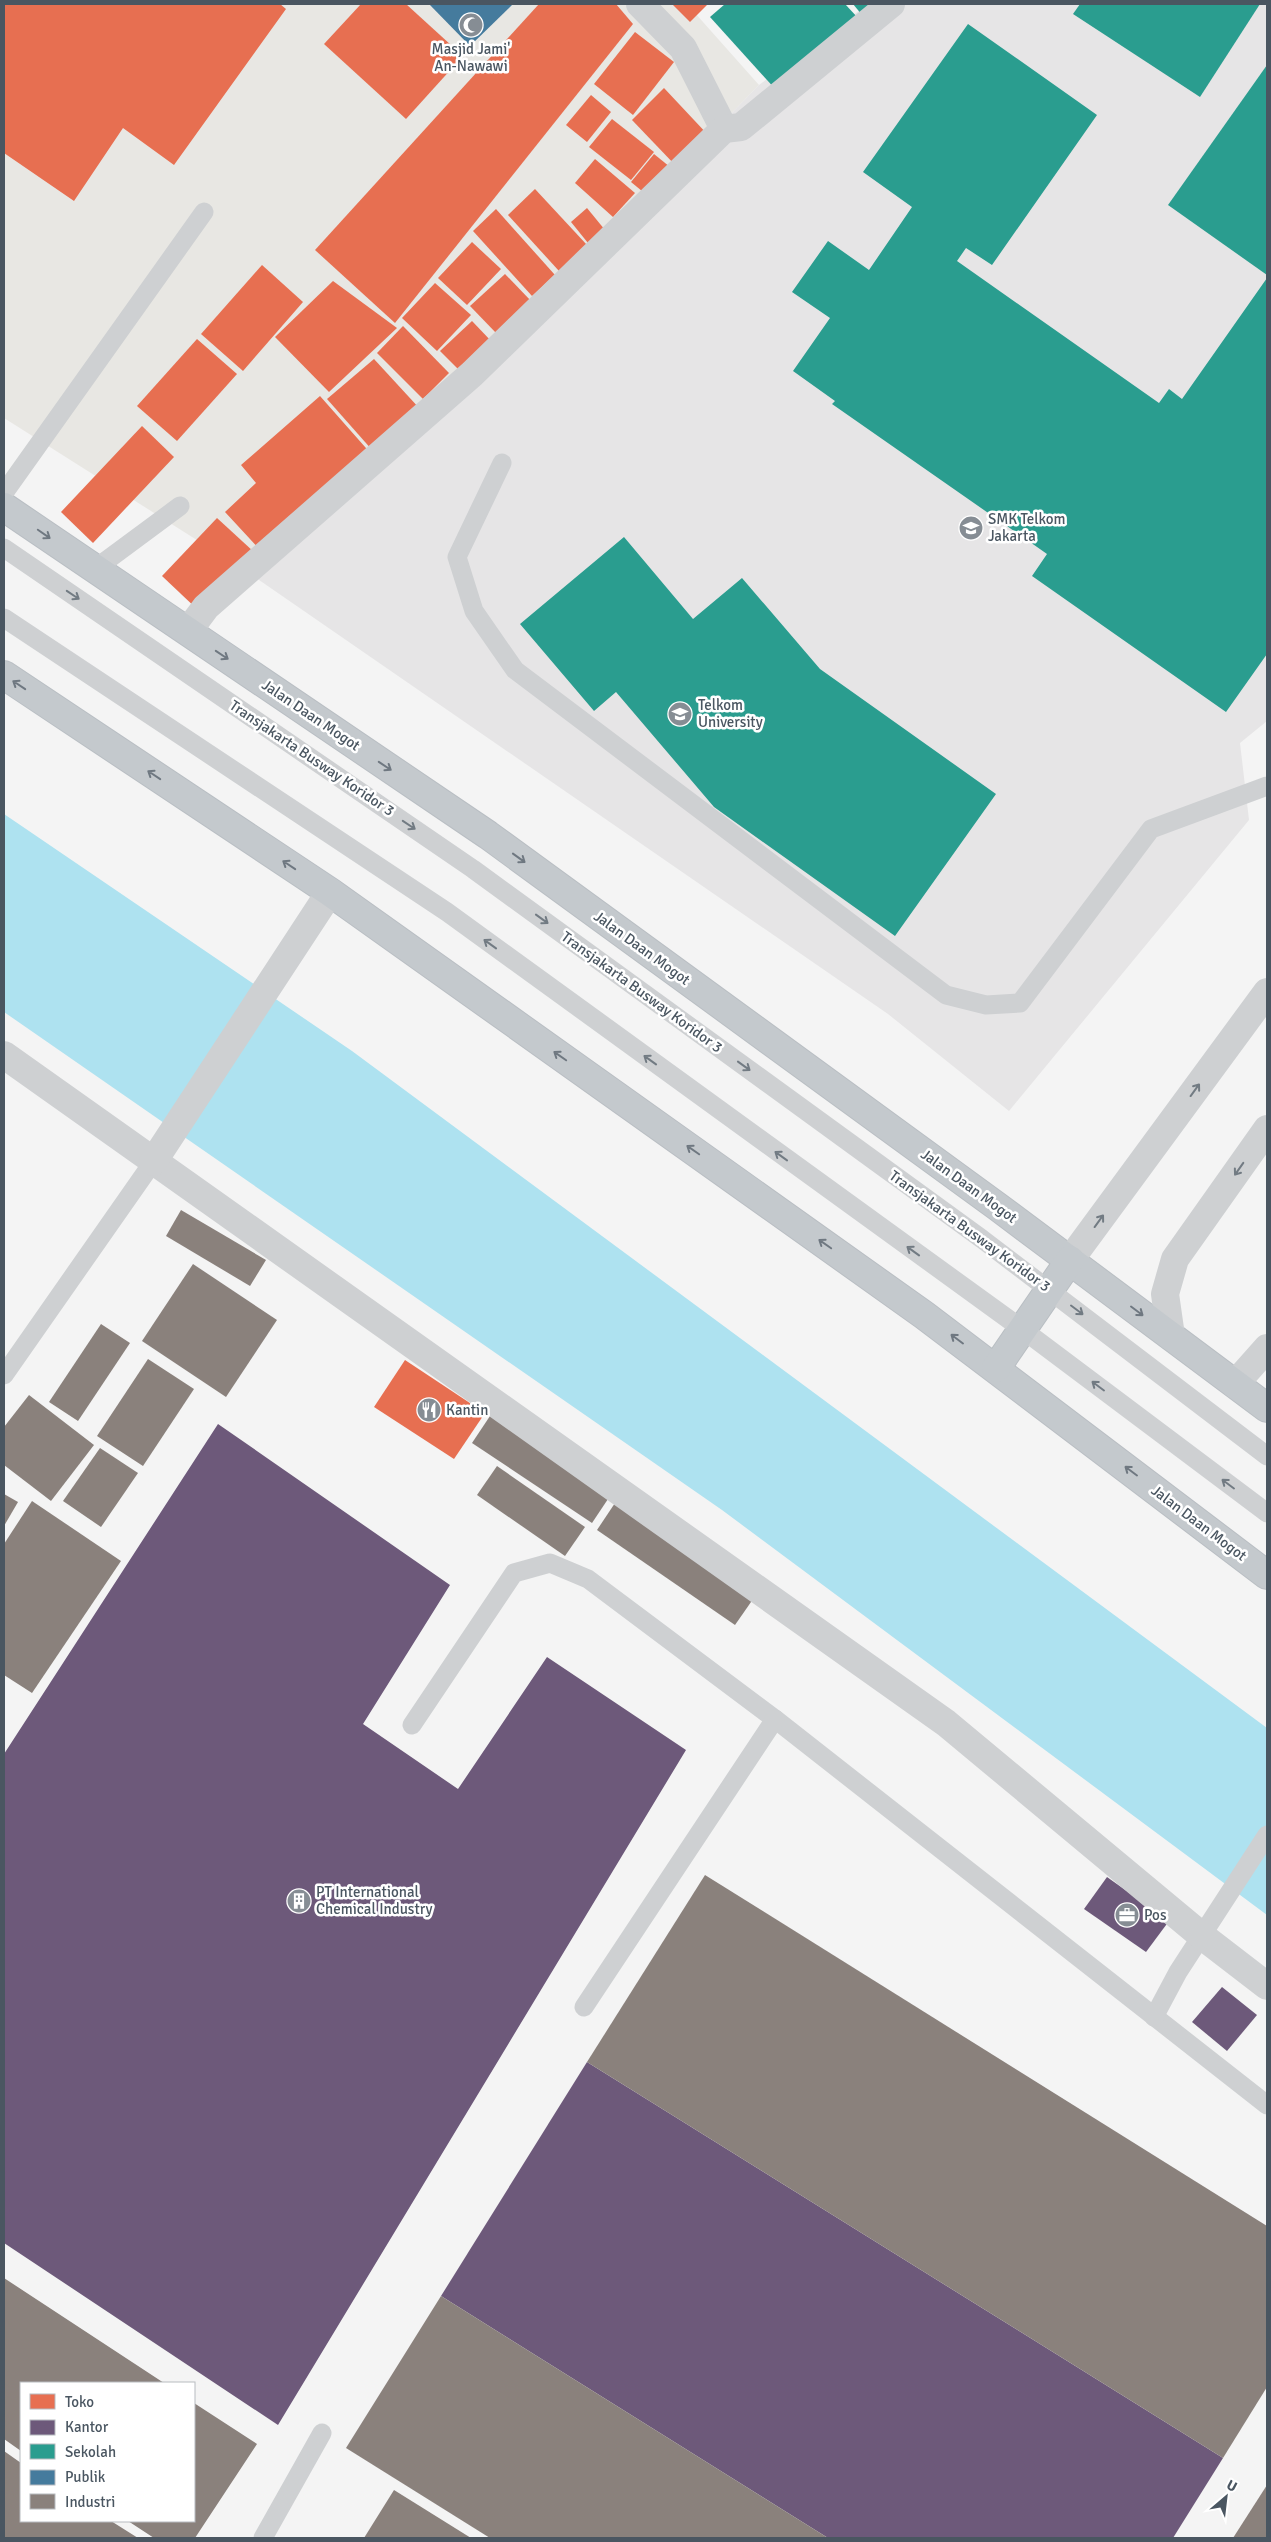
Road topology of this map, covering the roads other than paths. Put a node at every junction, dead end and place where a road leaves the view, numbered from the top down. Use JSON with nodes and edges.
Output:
{"nodes":[{"id":1,"x":640,"y":4,"type":"edge"},
{"id":2,"x":891,"y":4,"type":"edge"},
{"id":3,"x":724,"y":129,"type":"junction"},
{"id":4,"x":204,"y":212,"type":"dead end"},
{"id":5,"x":502,"y":463,"type":"dead end"},
{"id":6,"x":4,"y":493,"type":"edge"},
{"id":7,"x":4,"y":506,"type":"edge"},
{"id":8,"x":180,"y":506,"type":"dead end"},
{"id":9,"x":4,"y":548,"type":"edge"},
{"id":10,"x":95,"y":569,"type":"junction"},
{"id":11,"x":4,"y":618,"type":"edge"},
{"id":12,"x":188,"y":631,"type":"junction"},
{"id":13,"x":4,"y":674,"type":"edge"},
{"id":14,"x":1267,"y":786,"type":"edge"},
{"id":15,"x":330,"y":892,"type":"junction"},
{"id":16,"x":1267,"y":992,"type":"edge"},
{"id":17,"x":4,"y":1055,"type":"edge"},
{"id":18,"x":1267,"y":1129,"type":"edge"},
{"id":19,"x":153,"y":1162,"type":"junction"},
{"id":20,"x":1070,"y":1260,"type":"junction"},
{"id":21,"x":1049,"y":1289,"type":"junction"},
{"id":22,"x":1022,"y":1329,"type":"junction"},
{"id":23,"x":1171,"y":1336,"type":"junction"},
{"id":24,"x":1267,"y":1348,"type":"edge"},
{"id":25,"x":996,"y":1368,"type":"junction"},
{"id":26,"x":4,"y":1375,"type":"edge"},
{"id":27,"x":1235,"y":1384,"type":"junction"},
{"id":28,"x":1267,"y":1408,"type":"edge"},
{"id":29,"x":1267,"y":1456,"type":"edge"},
{"id":30,"x":1267,"y":1513,"type":"edge"},
{"id":31,"x":1267,"y":1575,"type":"edge"},
{"id":32,"x":775,"y":1718,"type":"junction"},
{"id":33,"x":412,"y":1725,"type":"dead end"},
{"id":34,"x":1267,"y":1835,"type":"edge"},
{"id":35,"x":1202,"y":1936,"type":"junction"},
{"id":36,"x":1267,"y":1986,"type":"edge"},
{"id":37,"x":584,"y":2007,"type":"dead end"},
{"id":38,"x":1154,"y":2017,"type":"junction"},
{"id":39,"x":1267,"y":2105,"type":"edge"},
{"id":40,"x":322,"y":2434,"type":"dead end"},
{"id":41,"x":263,"y":2538,"type":"edge"}],
"edges":[{"from":1,"to":3,"type":"street"},
{"from":2,"to":3,"type":"street"},
{"from":3,"to":12,"type":"street"},
{"from":4,"to":6,"type":"lane"},
{"from":5,"to":14,"type":"lane"},
{"from":7,"to":10,"type":"highway","name":"Jalan Daan Mogot","one_way":true},
{"from":8,"to":10,"type":"lane"},
{"from":9,"to":21,"type":"lane","name":"Transjakarta Busway Koridor 3","one_way":true},
{"from":10,"to":12,"type":"highway","name":"Jalan Daan Mogot"},
{"from":22,"to":11,"type":"lane","one_way":true},
{"from":12,"to":20,"type":"highway","name":"Jalan Daan Mogot","one_way":true},
{"from":15,"to":13,"type":"highway","name":"Jalan Daan Mogot","one_way":true},
{"from":15,"to":19,"type":"street"},
{"from":25,"to":15,"type":"highway","name":"Jalan Daan Mogot","one_way":true},
{"from":20,"to":16,"type":"street","one_way":true},
{"from":17,"to":19,"type":"street"},
{"from":18,"to":23,"type":"street","one_way":true},
{"from":19,"to":26,"type":"lane"},
{"from":19,"to":35,"type":"street"},
{"from":20,"to":21,"type":"highway"},
{"from":20,"to":23,"type":"highway","name":"Jalan Daan Mogot","one_way":true},
{"from":21,"to":22,"type":"highway"},
{"from":21,"to":29,"type":"lane","name":"Transjakarta Busway Koridor 3","one_way":true},
{"from":22,"to":25,"type":"highway"},
{"from":30,"to":22,"type":"lane","one_way":true},
{"from":23,"to":27,"type":"highway","name":"Jalan Daan Mogot"},
{"from":24,"to":27,"type":"street"},
{"from":31,"to":25,"type":"highway","name":"Jalan Daan Mogot","one_way":true},
{"from":27,"to":28,"type":"highway","name":"Jalan Daan Mogot"},
{"from":32,"to":33,"type":"lane"},
{"from":32,"to":37,"type":"lane"},
{"from":32,"to":38,"type":"lane"},
{"from":34,"to":35,"type":"lane"},
{"from":35,"to":36,"type":"street"},
{"from":35,"to":38,"type":"lane"},
{"from":38,"to":39,"type":"lane"},
{"from":40,"to":41,"type":"lane"}]}
